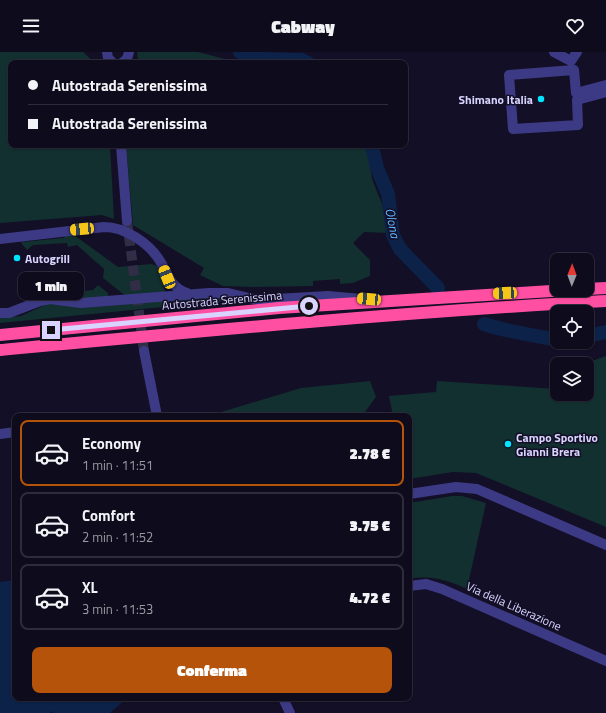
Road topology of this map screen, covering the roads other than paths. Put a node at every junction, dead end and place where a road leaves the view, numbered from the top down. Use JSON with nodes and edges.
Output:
{"nodes":[{"id":1,"x":554,"y":52,"type":"edge"},
{"id":2,"x":577,"y":52,"type":"edge"},
{"id":3,"x":606,"y":85,"type":"edge"},
{"id":4,"x":606,"y":92,"type":"edge"},
{"id":5,"x":121,"y":148,"type":"edge"},
{"id":6,"x":127,"y":221,"type":"tunnel mouth"},
{"id":7,"x":0,"y":239,"type":"edge"},
{"id":8,"x":606,"y":288,"type":"edge"},
{"id":9,"x":594,"y":289,"type":"edge"},
{"id":10,"x":550,"y":291,"type":"edge"},
{"id":11,"x":187,"y":293,"type":"junction"},
{"id":12,"x":383,"y":300,"type":"junction"},
{"id":13,"x":606,"y":301,"type":"edge"},
{"id":14,"x":0,"y":313,"type":"edge"},
{"id":15,"x":0,"y":335,"type":"edge"},
{"id":16,"x":0,"y":350,"type":"edge"},
{"id":17,"x":144,"y":351,"type":"tunnel mouth"},
{"id":18,"x":156,"y":413,"type":"edge"},
{"id":19,"x":12,"y":432,"type":"edge"},
{"id":20,"x":0,"y":434,"type":"edge"},
{"id":21,"x":412,"y":494,"type":"edge"},
{"id":22,"x":606,"y":545,"type":"edge"},
{"id":23,"x":412,"y":586,"type":"edge"},
{"id":24,"x":606,"y":661,"type":"edge"},
{"id":25,"x":285,"y":701,"type":"edge"},
{"id":26,"x":290,"y":713,"type":"edge"}],
"edges":[{"from":1,"to":2,"type":"street"},
{"from":3,"to":4,"type":"street"},
{"from":5,"to":6,"type":"street"},
{"from":7,"to":11,"type":"street"},
{"from":8,"to":9,"type":"highway"},
{"from":10,"to":12,"type":"highway","name":"Autostrada Serenissima"},
{"from":11,"to":12,"type":"street"},
{"from":11,"to":14,"type":"street"},
{"from":12,"to":15,"type":"highway","name":"Autostrada Serenissima"},
{"from":13,"to":16,"type":"highway"},
{"from":17,"to":18,"type":"street"},
{"from":19,"to":20,"type":"street"},
{"from":21,"to":22,"type":"street"},
{"from":23,"to":24,"type":"street","name":"Via della Liberazione"},
{"from":25,"to":26,"type":"street"}]}
